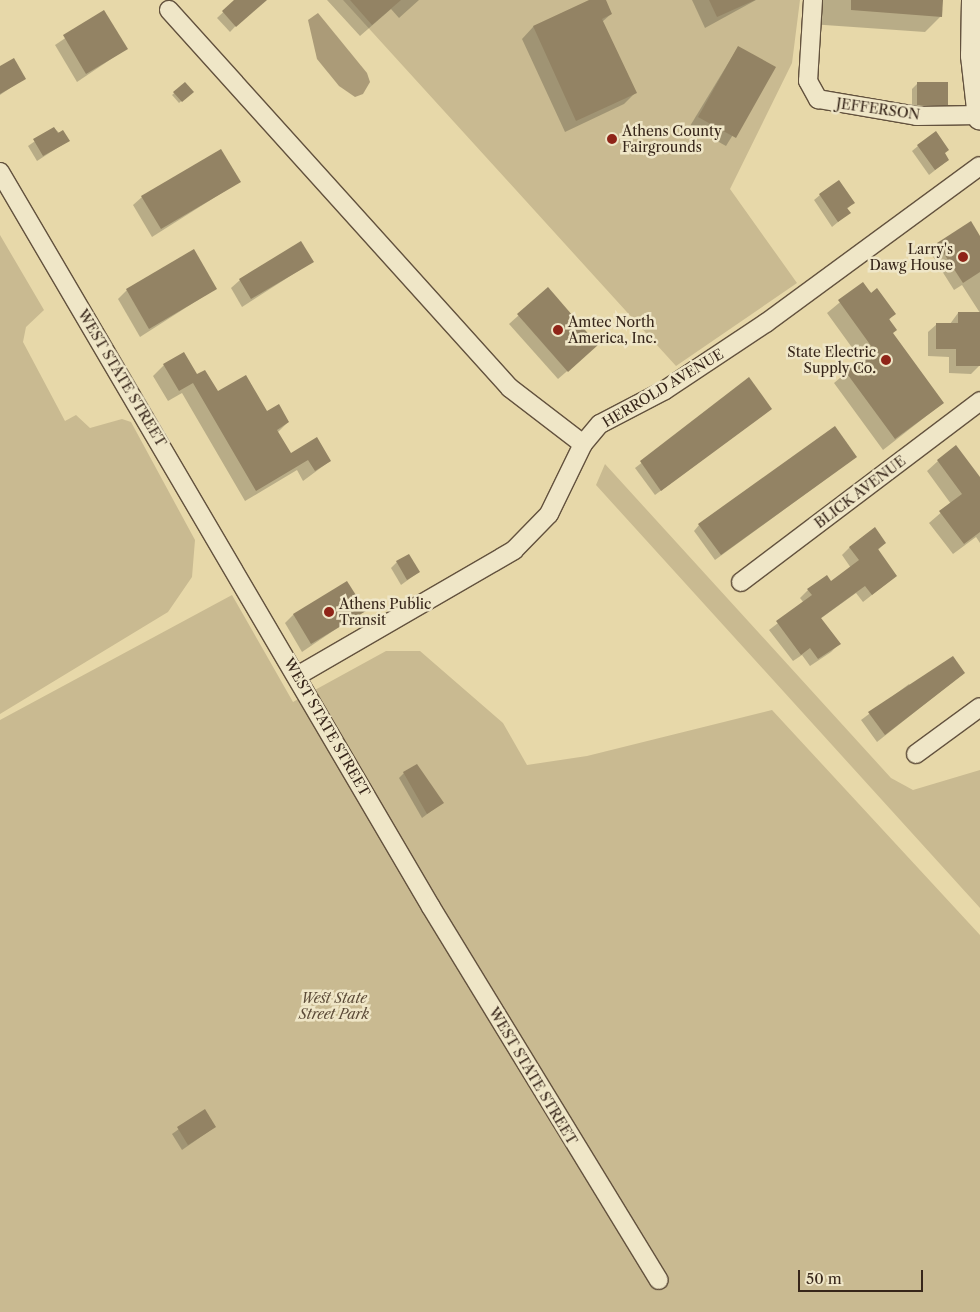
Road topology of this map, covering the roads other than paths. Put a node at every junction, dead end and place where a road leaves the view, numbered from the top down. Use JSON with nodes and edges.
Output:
{"nodes":[{"id":1,"x":813,"y":0,"type":"edge"},
{"id":2,"x":974,"y":0,"type":"edge"},
{"id":3,"x":169,"y":10,"type":"dead end"},
{"id":4,"x":980,"y":116,"type":"edge"},
{"id":5,"x":980,"y":166,"type":"edge"},
{"id":6,"x":0,"y":172,"type":"edge"},
{"id":7,"x":980,"y":401,"type":"edge"},
{"id":8,"x":583,"y":444,"type":"junction"},
{"id":9,"x":741,"y":582,"type":"dead end"},
{"id":10,"x":297,"y":676,"type":"junction"},
{"id":11,"x":980,"y":707,"type":"edge"},
{"id":12,"x":916,"y":754,"type":"dead end"},
{"id":13,"x":659,"y":1280,"type":"dead end"}],
"edges":[{"from":1,"to":4,"type":"street","name":"JEFFERSON"},
{"from":2,"to":4,"type":"main road"},
{"from":3,"to":8,"type":"street"},
{"from":5,"to":8,"type":"street","name":"HERROLD AVENUE"},
{"from":6,"to":10,"type":"street","name":"WEST STATE STREET"},
{"from":7,"to":9,"type":"street","name":"BLICK AVENUE"},
{"from":8,"to":10,"type":"street","name":"HERROLD AVENUE"},
{"from":10,"to":13,"type":"street","name":"WEST STATE STREET"},
{"from":11,"to":12,"type":"street"}]}
